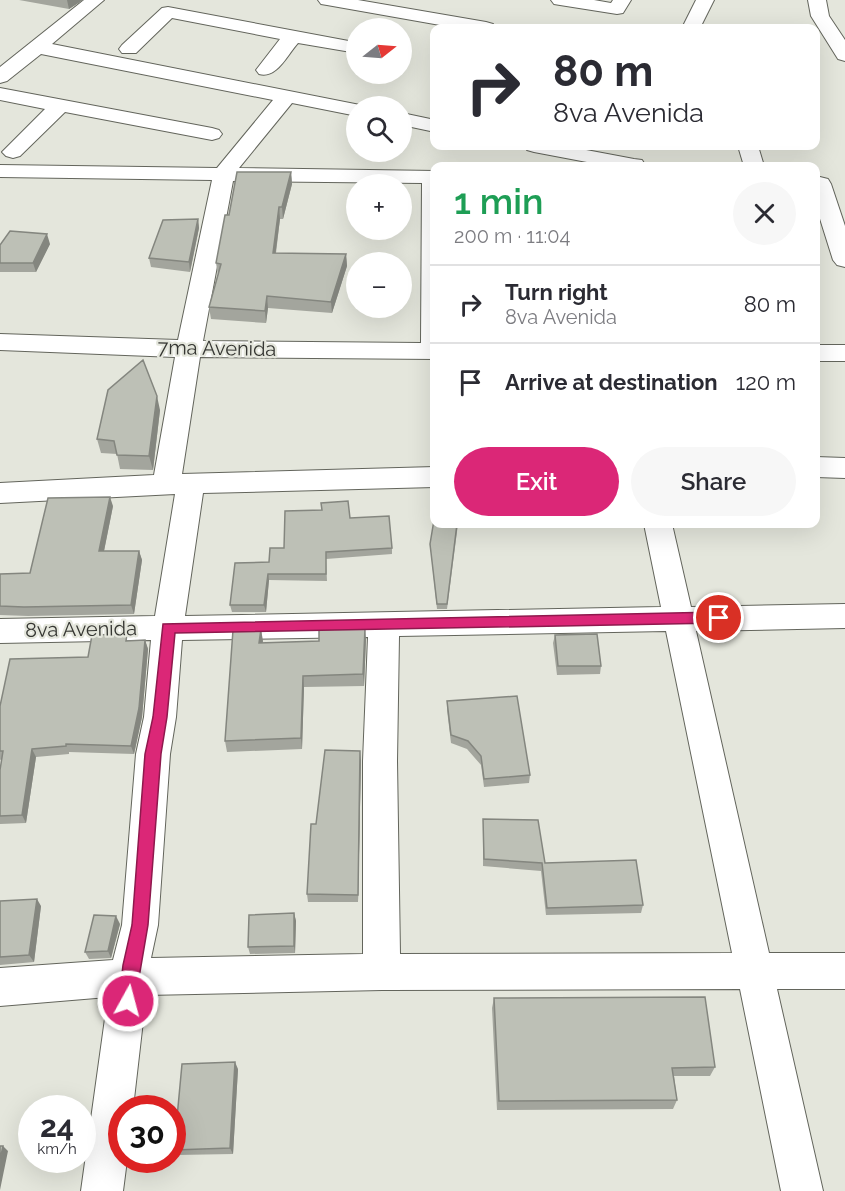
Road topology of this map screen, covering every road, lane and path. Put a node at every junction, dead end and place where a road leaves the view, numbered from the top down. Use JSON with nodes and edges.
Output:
{"nodes":[{"id":1,"x":95,"y":0,"type":"edge"},
{"id":2,"x":327,"y":0,"type":"edge"},
{"id":3,"x":560,"y":0,"type":"edge"},
{"id":4,"x":622,"y":0,"type":"edge"},
{"id":5,"x":705,"y":0,"type":"edge"},
{"id":6,"x":171,"y":7,"type":"edge"},
{"id":7,"x":818,"y":8,"type":"edge"},
{"id":8,"x":845,"y":17,"type":"edge"},
{"id":9,"x":463,"y":24,"type":"edge"},
{"id":10,"x":694,"y":24,"type":"edge"},
{"id":11,"x":293,"y":36,"type":"junction"},
{"id":12,"x":346,"y":46,"type":"edge"},
{"id":13,"x":36,"y":47,"type":"junction"},
{"id":14,"x":129,"y":49,"type":"dead end"},
{"id":15,"x":845,"y":55,"type":"edge"},
{"id":16,"x":266,"y":70,"type":"dead end"},
{"id":17,"x":0,"y":77,"type":"edge"},
{"id":18,"x":0,"y":82,"type":"edge"},
{"id":19,"x":0,"y":94,"type":"edge"},
{"id":20,"x":287,"y":96,"type":"junction"},
{"id":21,"x":61,"y":105,"type":"junction"},
{"id":22,"x":346,"y":108,"type":"edge"},
{"id":23,"x":412,"y":121,"type":"edge"},
{"id":24,"x":430,"y":125,"type":"edge"},
{"id":25,"x":212,"y":134,"type":"dead end"},
{"id":26,"x":565,"y":150,"type":"edge"},
{"id":27,"x":13,"y":152,"type":"dead end"},
{"id":28,"x":636,"y":159,"type":"edge"},
{"id":29,"x":0,"y":171,"type":"edge"},
{"id":30,"x":224,"y":173,"type":"junction"},
{"id":31,"x":430,"y":177,"type":"edge"},
{"id":32,"x":845,"y":183,"type":"edge"},
{"id":33,"x":820,"y":184,"type":"edge"},
{"id":34,"x":820,"y":190,"type":"edge"},
{"id":35,"x":845,"y":260,"type":"edge"},
{"id":36,"x":0,"y":342,"type":"edge"},
{"id":37,"x":189,"y":349,"type":"junction"},
{"id":38,"x":430,"y":351,"type":"edge"},
{"id":39,"x":820,"y":353,"type":"edge"},
{"id":40,"x":845,"y":353,"type":"edge"},
{"id":41,"x":820,"y":467,"type":"edge"},
{"id":42,"x":845,"y":468,"type":"edge"},
{"id":43,"x":430,"y":477,"type":"edge"},
{"id":44,"x":179,"y":484,"type":"junction"},
{"id":45,"x":0,"y":494,"type":"edge"},
{"id":46,"x":659,"y":528,"type":"edge"},
{"id":47,"x":845,"y":615,"type":"edge"},
{"id":48,"x":676,"y":619,"type":"junction"},
{"id":49,"x":384,"y":624,"type":"junction"},
{"id":50,"x":168,"y":628,"type":"junction"},
{"id":51,"x":0,"y":631,"type":"edge"},
{"id":52,"x":845,"y":971,"type":"edge"},
{"id":53,"x":382,"y":972,"type":"junction"},
{"id":54,"x":756,"y":972,"type":"junction"},
{"id":55,"x":131,"y":977,"type":"junction"},
{"id":56,"x":0,"y":987,"type":"edge"},
{"id":57,"x":102,"y":1191,"type":"edge"},
{"id":58,"x":802,"y":1191,"type":"edge"}],
"edges":[{"from":1,"to":13,"type":"street"},
{"from":2,"to":9,"type":"street"},
{"from":3,"to":4,"type":"street"},
{"from":5,"to":10,"type":"street"},
{"from":6,"to":11,"type":"street"},
{"from":6,"to":14,"type":"street"},
{"from":7,"to":8,"type":"street"},
{"from":7,"to":15,"type":"street"},
{"from":11,"to":12,"type":"street"},
{"from":11,"to":16,"type":"street"},
{"from":13,"to":17,"type":"street"},
{"from":13,"to":20,"type":"street"},
{"from":18,"to":21,"type":"street"},
{"from":19,"to":21,"type":"street"},
{"from":20,"to":22,"type":"street"},
{"from":20,"to":30,"type":"street"},
{"from":21,"to":25,"type":"street"},
{"from":21,"to":27,"type":"street"},
{"from":23,"to":24,"type":"street"},
{"from":26,"to":28,"type":"street"},
{"from":29,"to":30,"type":"street"},
{"from":30,"to":31,"type":"street"},
{"from":30,"to":37,"type":"street"},
{"from":32,"to":33,"type":"street"},
{"from":34,"to":35,"type":"street"},
{"from":36,"to":37,"type":"street","name":"7ma Avenida"},
{"from":37,"to":38,"type":"street","name":"7ma Avenida"},
{"from":37,"to":44,"type":"street"},
{"from":39,"to":40,"type":"street"},
{"from":41,"to":42,"type":"street"},
{"from":43,"to":44,"type":"street"},
{"from":44,"to":45,"type":"street"},
{"from":44,"to":50,"type":"street"},
{"from":46,"to":48,"type":"street"},
{"from":47,"to":48,"type":"street","name":"8va Avenida"},
{"from":48,"to":49,"type":"street","name":"8va Avenida"},
{"from":48,"to":54,"type":"street"},
{"from":49,"to":50,"type":"street","name":"8va Avenida"},
{"from":49,"to":53,"type":"street"},
{"from":50,"to":51,"type":"street","name":"8va Avenida"},
{"from":50,"to":55,"type":"street"},
{"from":52,"to":54,"type":"street"},
{"from":53,"to":54,"type":"street"},
{"from":53,"to":55,"type":"street"},
{"from":54,"to":58,"type":"street"},
{"from":55,"to":56,"type":"street"},
{"from":55,"to":57,"type":"street"}]}
